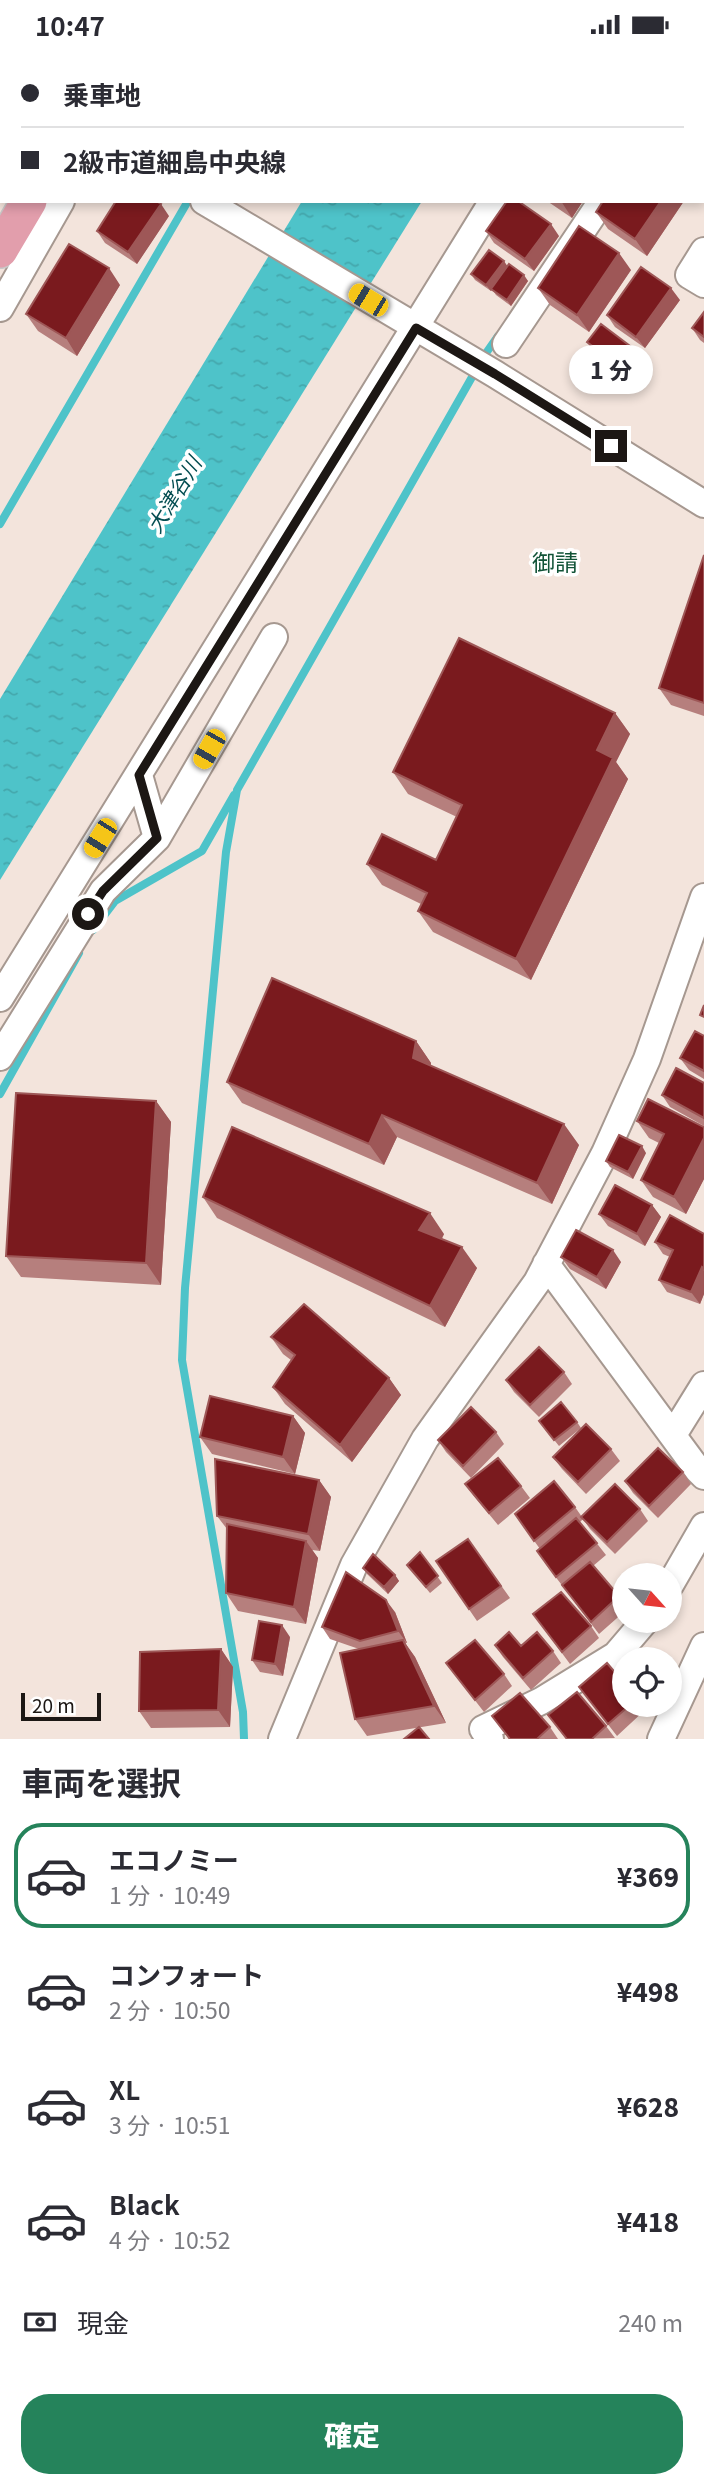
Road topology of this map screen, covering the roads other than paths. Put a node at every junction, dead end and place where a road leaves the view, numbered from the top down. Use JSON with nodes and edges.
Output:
{"nodes":[{"id":1,"x":28,"y":203,"type":"edge"},
{"id":2,"x":60,"y":203,"type":"edge"},
{"id":3,"x":492,"y":203,"type":"edge"},
{"id":4,"x":601,"y":203,"type":"edge"},
{"id":5,"x":214,"y":207,"type":"edge"},
{"id":6,"x":0,"y":250,"type":"edge"},
{"id":7,"x":704,"y":251,"type":"edge"},
{"id":8,"x":704,"y":284,"type":"edge"},
{"id":9,"x":0,"y":308,"type":"edge"},
{"id":10,"x":416,"y":328,"type":"junction"},
{"id":11,"x":506,"y":344,"type":"dead end"},
{"id":12,"x":704,"y":504,"type":"edge"},
{"id":13,"x":274,"y":637,"type":"dead end"},
{"id":14,"x":139,"y":775,"type":"junction"},
{"id":15,"x":157,"y":838,"type":"junction"},
{"id":16,"x":704,"y":897,"type":"edge"},
{"id":17,"x":0,"y":998,"type":"edge"},
{"id":18,"x":0,"y":1057,"type":"edge"},
{"id":19,"x":547,"y":1264,"type":"junction"},
{"id":20,"x":704,"y":1385,"type":"edge"},
{"id":21,"x":673,"y":1435,"type":"junction"},
{"id":22,"x":704,"y":1476,"type":"edge"},
{"id":23,"x":704,"y":1526,"type":"edge"},
{"id":24,"x":682,"y":1564,"type":"edge"},
{"id":25,"x":635,"y":1633,"type":"edge"},
{"id":26,"x":704,"y":1646,"type":"edge"},
{"id":27,"x":282,"y":1739,"type":"edge"},
{"id":28,"x":490,"y":1739,"type":"edge"},
{"id":29,"x":661,"y":1739,"type":"edge"}],
"edges":[{"from":1,"to":6,"type":"main road"},
{"from":2,"to":9,"type":"street"},
{"from":3,"to":10,"type":"street"},
{"from":4,"to":11,"type":"street"},
{"from":5,"to":10,"type":"street"},
{"from":7,"to":8,"type":"street"},
{"from":10,"to":12,"type":"street"},
{"from":10,"to":14,"type":"street"},
{"from":13,"to":15,"type":"street"},
{"from":14,"to":15,"type":"street"},
{"from":14,"to":17,"type":"street"},
{"from":15,"to":18,"type":"street"},
{"from":16,"to":19,"type":"street"},
{"from":19,"to":21,"type":"street"},
{"from":19,"to":27,"type":"street"},
{"from":20,"to":21,"type":"street"},
{"from":21,"to":22,"type":"street"},
{"from":23,"to":24,"type":"street"},
{"from":25,"to":28,"type":"street"},
{"from":26,"to":29,"type":"street"}]}
